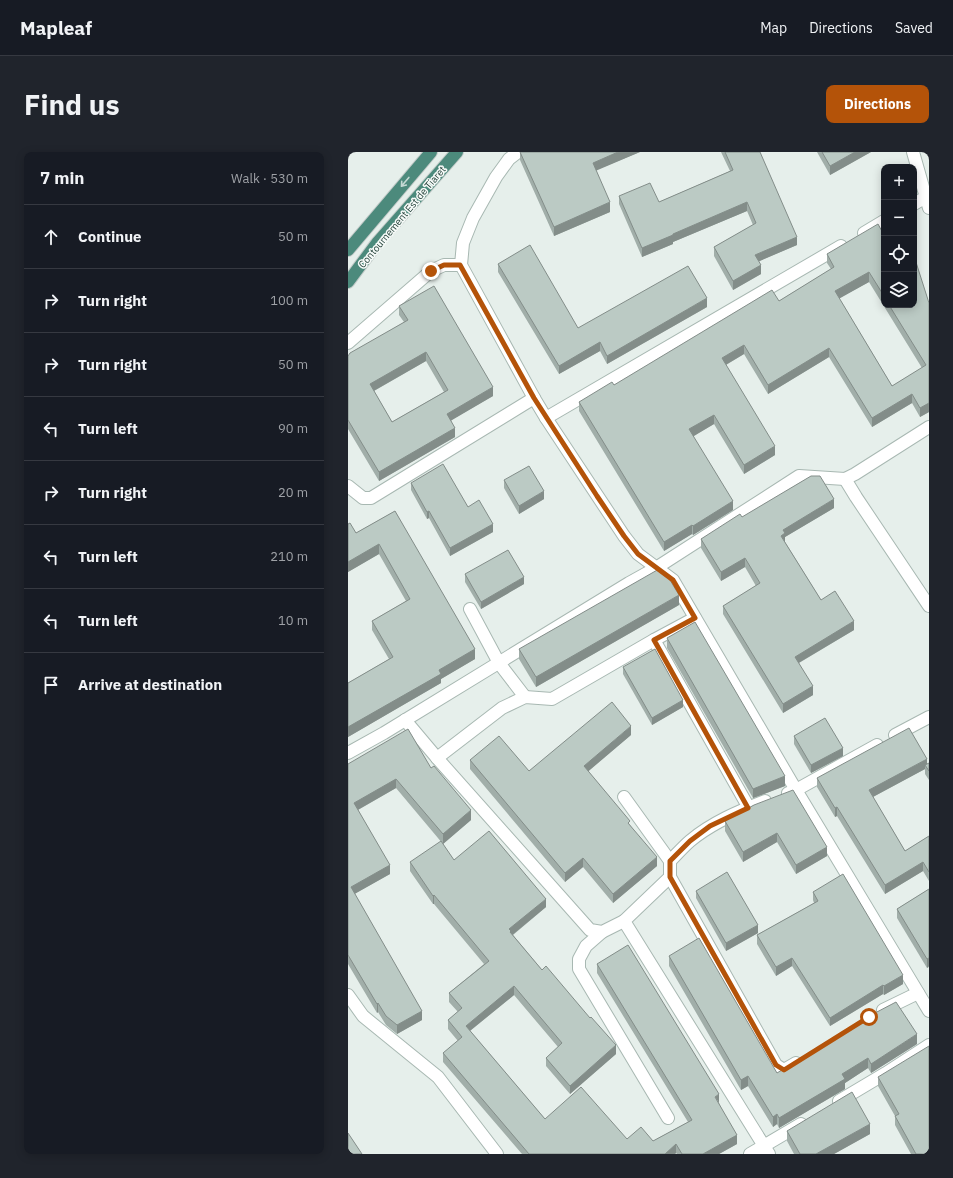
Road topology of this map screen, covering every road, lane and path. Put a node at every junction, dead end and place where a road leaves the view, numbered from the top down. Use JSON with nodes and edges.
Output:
{"nodes":[{"id":1,"x":431,"y":152,"type":"edge"},
{"id":2,"x":457,"y":152,"type":"edge"},
{"id":3,"x":518,"y":152,"type":"edge"},
{"id":4,"x":913,"y":152,"type":"edge"},
{"id":5,"x":927,"y":202,"type":"edge"},
{"id":6,"x":917,"y":204,"type":"edge"},
{"id":7,"x":881,"y":223,"type":"edge"},
{"id":8,"x":348,"y":250,"type":"edge"},
{"id":9,"x":460,"y":265,"type":"junction"},
{"id":10,"x":348,"y":282,"type":"edge"},
{"id":11,"x":348,"y":343,"type":"edge"},
{"id":12,"x":534,"y":398,"type":"junction"},
{"id":13,"x":546,"y":418,"type":"junction"},
{"id":14,"x":929,"y":427,"type":"edge"},
{"id":15,"x":845,"y":479,"type":"junction"},
{"id":16,"x":348,"y":486,"type":"edge"},
{"id":17,"x":656,"y":568,"type":"junction"},
{"id":18,"x":929,"y":606,"type":"edge"},
{"id":19,"x":470,"y":609,"type":"dead end"},
{"id":20,"x":695,"y":618,"type":"junction"},
{"id":21,"x":654,"y":640,"type":"junction"},
{"id":22,"x":499,"y":663,"type":"junction"},
{"id":23,"x":525,"y":697,"type":"junction"},
{"id":24,"x":929,"y":717,"type":"edge"},
{"id":25,"x":405,"y":720,"type":"junction"},
{"id":26,"x":348,"y":753,"type":"edge"},
{"id":27,"x":437,"y":758,"type":"junction"},
{"id":28,"x":796,"y":790,"type":"junction"},
{"id":29,"x":624,"y":798,"type":"dead end"},
{"id":30,"x":748,"y":808,"type":"junction"},
{"id":31,"x":670,"y":861,"type":"junction"},
{"id":32,"x":670,"y":877,"type":"junction"},
{"id":33,"x":624,"y":921,"type":"junction"},
{"id":34,"x":602,"y":932,"type":"junction"},
{"id":35,"x":918,"y":993,"type":"junction"},
{"id":36,"x":348,"y":995,"type":"edge"},
{"id":37,"x":929,"y":1011,"type":"edge"},
{"id":38,"x":876,"y":1014,"type":"edge"},
{"id":39,"x":929,"y":1045,"type":"edge"},
{"id":40,"x":803,"y":1058,"type":"edge"},
{"id":41,"x":832,"y":1106,"type":"edge"},
{"id":42,"x":668,"y":1118,"type":"dead end"},
{"id":43,"x":811,"y":1118,"type":"edge"},
{"id":44,"x":766,"y":1150,"type":"edge"},
{"id":45,"x":497,"y":1154,"type":"edge"},
{"id":46,"x":750,"y":1154,"type":"edge"}],
"edges":[{"from":1,"to":8,"type":"highway","name":"Contournement Est de Tiaret","one_way":true},
{"from":2,"to":10,"type":"highway","name":"Contournement Est de Tiaret"},
{"from":3,"to":9,"type":"street"},
{"from":4,"to":5,"type":"street"},
{"from":5,"to":6,"type":"street"},
{"from":7,"to":13,"type":"street"},
{"from":9,"to":11,"type":"street"},
{"from":9,"to":12,"type":"street"},
{"from":12,"to":13,"type":"street"},
{"from":12,"to":16,"type":"street"},
{"from":13,"to":17,"type":"street"},
{"from":14,"to":15,"type":"street"},
{"from":15,"to":17,"type":"street"},
{"from":15,"to":18,"type":"street"},
{"from":17,"to":20,"type":"street"},
{"from":17,"to":22,"type":"street"},
{"from":19,"to":22,"type":"street"},
{"from":20,"to":21,"type":"street"},
{"from":20,"to":28,"type":"street"},
{"from":21,"to":23,"type":"street"},
{"from":21,"to":30,"type":"street"},
{"from":22,"to":23,"type":"street"},
{"from":22,"to":25,"type":"street"},
{"from":23,"to":27,"type":"street"},
{"from":24,"to":28,"type":"street"},
{"from":25,"to":26,"type":"street"},
{"from":25,"to":27,"type":"street"},
{"from":27,"to":34,"type":"street"},
{"from":28,"to":30,"type":"street"},
{"from":28,"to":35,"type":"street"},
{"from":29,"to":31,"type":"street"},
{"from":30,"to":31,"type":"street"},
{"from":31,"to":32,"type":"street"},
{"from":32,"to":33,"type":"street"},
{"from":32,"to":40,"type":"street"},
{"from":33,"to":34,"type":"street"},
{"from":33,"to":44,"type":"street"},
{"from":34,"to":42,"type":"street"},
{"from":35,"to":37,"type":"street"},
{"from":35,"to":38,"type":"street"},
{"from":36,"to":45,"type":"street"},
{"from":39,"to":41,"type":"street"},
{"from":43,"to":44,"type":"street"},
{"from":44,"to":46,"type":"street"}]}
